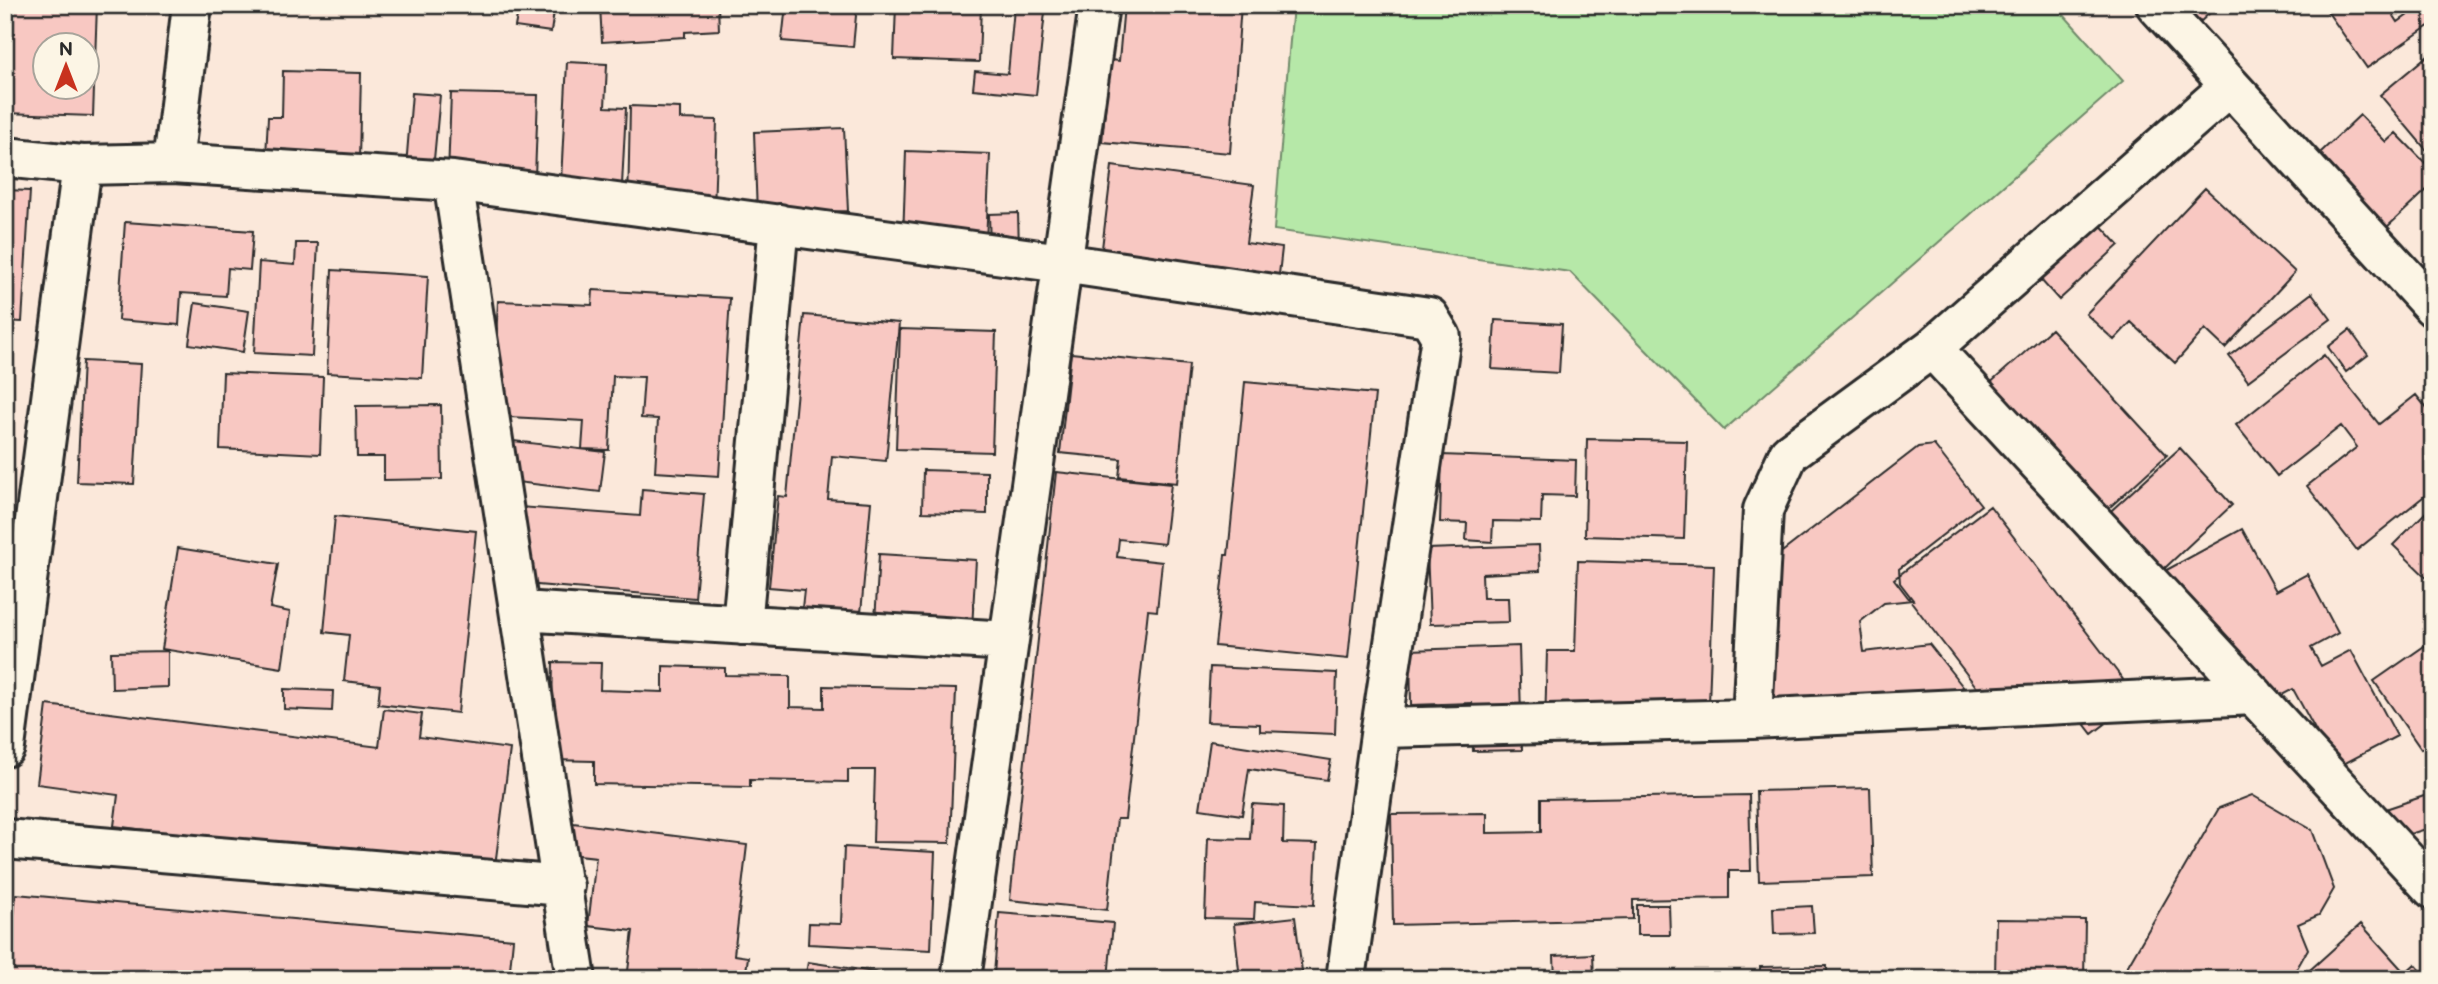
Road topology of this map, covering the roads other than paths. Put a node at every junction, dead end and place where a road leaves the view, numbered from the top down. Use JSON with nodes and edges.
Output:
{"nodes":[{"id":1,"x":192,"y":5,"type":"edge"},
{"id":2,"x":1099,"y":5,"type":"edge"},
{"id":3,"x":2156,"y":5,"type":"edge"},
{"id":4,"x":2230,"y":86,"type":"junction"},
{"id":5,"x":5,"y":157,"type":"edge"},
{"id":6,"x":173,"y":163,"type":"junction"},
{"id":7,"x":82,"y":165,"type":"junction"},
{"id":8,"x":453,"y":181,"type":"junction"},
{"id":9,"x":779,"y":224,"type":"junction"},
{"id":10,"x":1062,"y":263,"type":"junction"},
{"id":11,"x":2433,"y":307,"type":"edge"},
{"id":12,"x":1932,"y":348,"type":"junction"},
{"id":13,"x":521,"y":611,"type":"junction"},
{"id":14,"x":742,"y":625,"type":"junction"},
{"id":15,"x":1008,"y":641,"type":"junction"},
{"id":16,"x":2254,"y":695,"type":"junction"},
{"id":17,"x":1752,"y":719,"type":"junction"},
{"id":18,"x":1381,"y":728,"type":"junction"},
{"id":19,"x":5,"y":747,"type":"edge"},
{"id":20,"x":5,"y":839,"type":"edge"},
{"id":21,"x":564,"y":886,"type":"junction"},
{"id":22,"x":2433,"y":889,"type":"edge"},
{"id":23,"x":576,"y":979,"type":"edge"},
{"id":24,"x":961,"y":979,"type":"edge"},
{"id":25,"x":1346,"y":979,"type":"edge"}],
"edges":[{"from":1,"to":6,"type":"street"},
{"from":2,"to":10,"type":"street"},
{"from":3,"to":4,"type":"street"},
{"from":4,"to":11,"type":"street"},
{"from":4,"to":12,"type":"street"},
{"from":5,"to":7,"type":"street"},
{"from":6,"to":7,"type":"street"},
{"from":6,"to":8,"type":"street"},
{"from":7,"to":19,"type":"street"},
{"from":8,"to":9,"type":"street"},
{"from":8,"to":13,"type":"street"},
{"from":9,"to":10,"type":"street"},
{"from":9,"to":14,"type":"street"},
{"from":10,"to":15,"type":"street"},
{"from":10,"to":18,"type":"street"},
{"from":12,"to":16,"type":"street"},
{"from":12,"to":17,"type":"street"},
{"from":13,"to":14,"type":"street"},
{"from":13,"to":21,"type":"street"},
{"from":14,"to":15,"type":"street"},
{"from":15,"to":24,"type":"street"},
{"from":16,"to":17,"type":"street"},
{"from":16,"to":22,"type":"street"},
{"from":17,"to":18,"type":"street"},
{"from":18,"to":25,"type":"street"},
{"from":20,"to":21,"type":"street"},
{"from":21,"to":23,"type":"street"}]}
